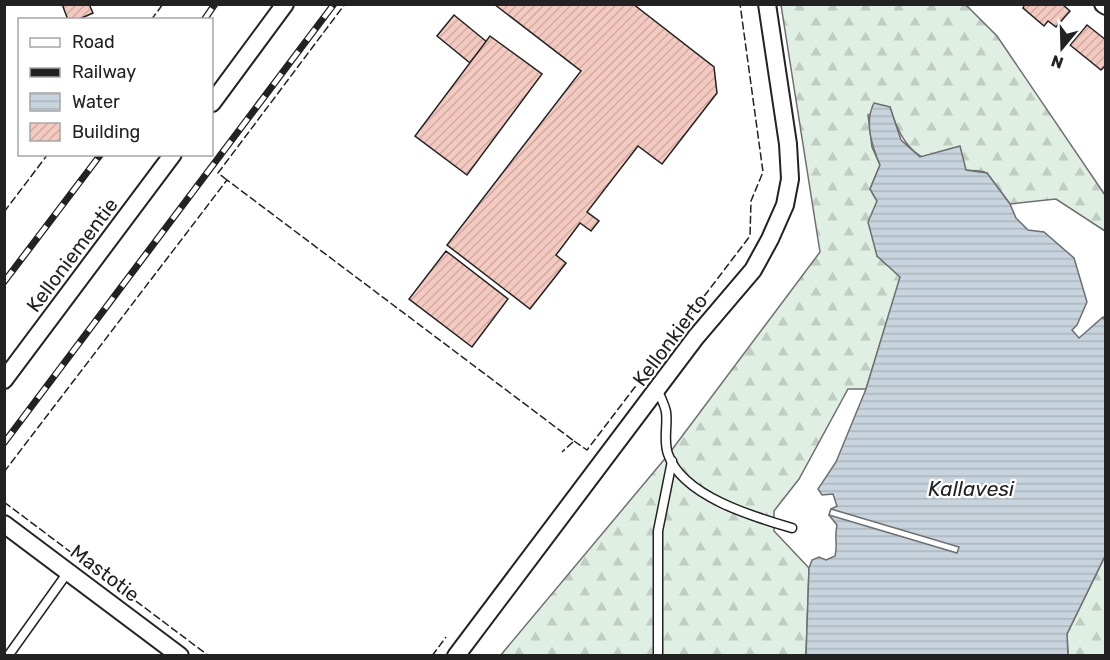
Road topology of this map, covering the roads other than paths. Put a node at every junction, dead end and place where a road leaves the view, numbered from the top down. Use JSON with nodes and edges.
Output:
{"nodes":[{"id":1,"x":285,"y":4,"type":"edge"},
{"id":2,"x":767,"y":4,"type":"edge"},
{"id":3,"x":213,"y":102,"type":"edge"},
{"id":4,"x":172,"y":156,"type":"edge"},
{"id":5,"x":4,"y":380,"type":"edge"},
{"id":6,"x":658,"y":390,"type":"junction"},
{"id":7,"x":672,"y":461,"type":"junction"},
{"id":8,"x":792,"y":528,"type":"dead end"},
{"id":9,"x":6,"y":529,"type":"edge"},
{"id":10,"x":68,"y":572,"type":"junction"},
{"id":11,"x":8,"y":656,"type":"edge"},
{"id":12,"x":180,"y":656,"type":"edge"},
{"id":13,"x":456,"y":656,"type":"edge"},
{"id":14,"x":658,"y":656,"type":"edge"}],
"edges":[{"from":1,"to":3,"type":"street"},
{"from":2,"to":6,"type":"street","name":"Kellonkierto"},
{"from":4,"to":5,"type":"street","name":"Kelloniementie"},
{"from":6,"to":7,"type":"lane"},
{"from":6,"to":13,"type":"street","name":"Kellonkierto"},
{"from":7,"to":8,"type":"lane"},
{"from":7,"to":14,"type":"lane"},
{"from":9,"to":10,"type":"street","name":"Mastotie"},
{"from":10,"to":11,"type":"lane"},
{"from":10,"to":12,"type":"street","name":"Mastotie"}]}
